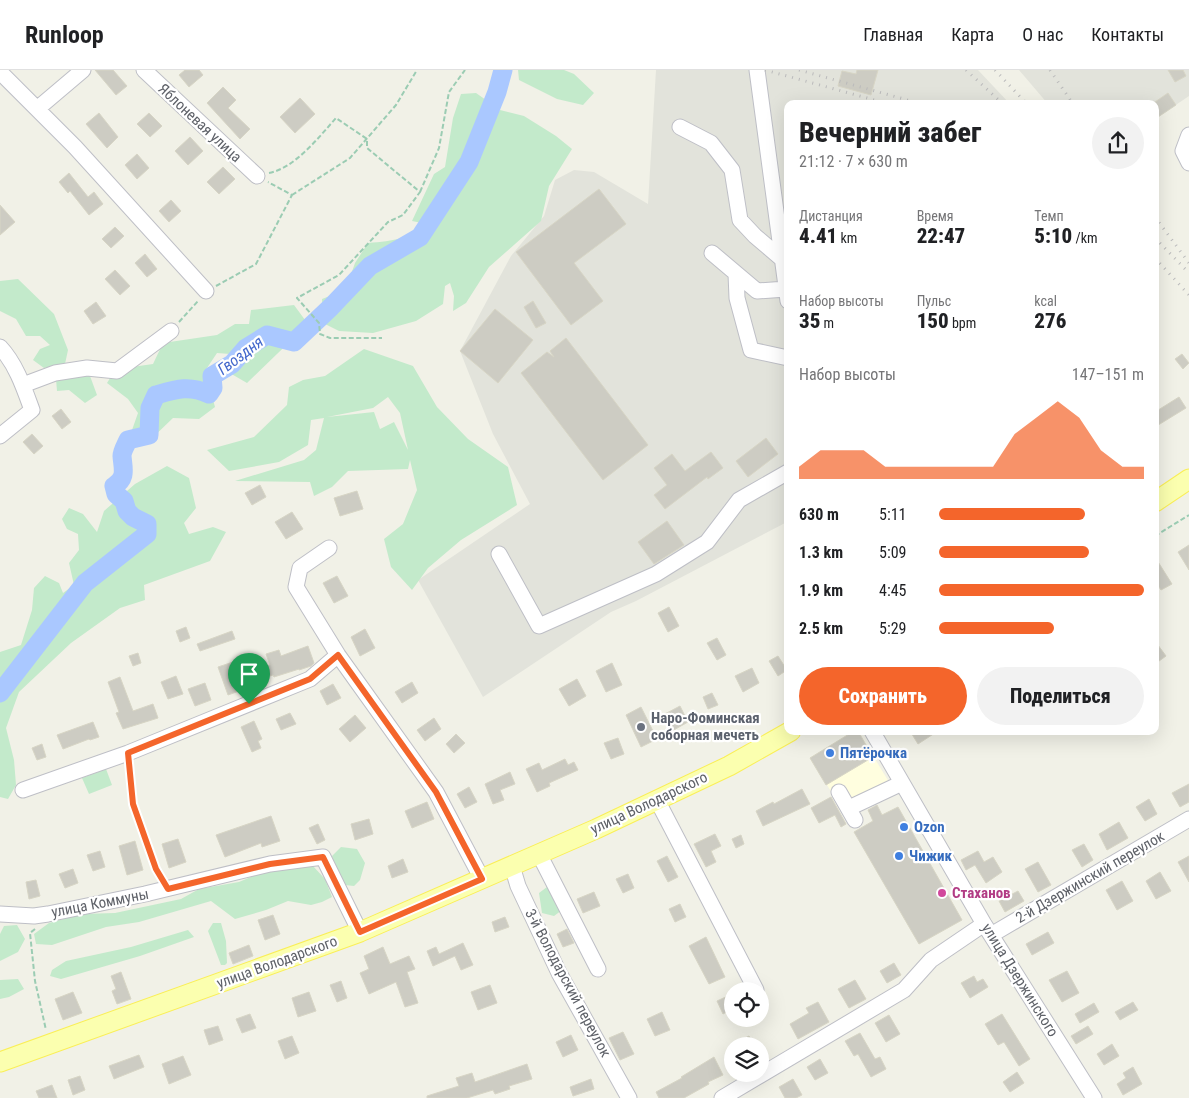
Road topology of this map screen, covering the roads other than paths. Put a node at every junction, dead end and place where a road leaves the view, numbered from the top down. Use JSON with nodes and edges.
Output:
{"nodes":[{"id":1,"x":83,"y":70,"type":"edge"},
{"id":2,"x":144,"y":70,"type":"edge"},
{"id":3,"x":757,"y":70,"type":"edge"},
{"id":4,"x":0,"y":72,"type":"edge"},
{"id":5,"x":37,"y":109,"type":"junction"},
{"id":6,"x":680,"y":127,"type":"dead end"},
{"id":7,"x":1189,"y":135,"type":"edge"},
{"id":8,"x":1189,"y":163,"type":"edge"},
{"id":9,"x":257,"y":176,"type":"road end"},
{"id":10,"x":712,"y":253,"type":"dead end"},
{"id":11,"x":782,"y":259,"type":"junction"},
{"id":12,"x":736,"y":274,"type":"junction"},
{"id":13,"x":784,"y":275,"type":"edge"},
{"id":14,"x":206,"y":291,"type":"road end"},
{"id":15,"x":784,"y":297,"type":"edge"},
{"id":16,"x":171,"y":331,"type":"road end"},
{"id":17,"x":0,"y":347,"type":"edge"},
{"id":18,"x":784,"y":357,"type":"edge"},
{"id":19,"x":23,"y":385,"type":"junction"},
{"id":20,"x":0,"y":436,"type":"edge"},
{"id":21,"x":784,"y":474,"type":"edge"},
{"id":22,"x":1189,"y":479,"type":"edge"},
{"id":23,"x":1159,"y":499,"type":"edge"},
{"id":24,"x":329,"y":548,"type":"dead end"},
{"id":25,"x":499,"y":554,"type":"dead end"},
{"id":26,"x":338,"y":655,"type":"junction"},
{"id":27,"x":784,"y":735,"type":"edge"},
{"id":28,"x":874,"y":735,"type":"edge"},
{"id":29,"x":902,"y":783,"type":"junction"},
{"id":30,"x":23,"y":790,"type":"dead end"},
{"id":31,"x":839,"y":792,"type":"dead end"},
{"id":32,"x":657,"y":800,"type":"junction"},
{"id":33,"x":1189,"y":819,"type":"edge"},
{"id":34,"x":539,"y":854,"type":"junction"},
{"id":35,"x":512,"y":866,"type":"junction"},
{"id":36,"x":482,"y":879,"type":"junction"},
{"id":37,"x":0,"y":914,"type":"edge"},
{"id":38,"x":987,"y":929,"type":"junction"},
{"id":39,"x":360,"y":932,"type":"junction"},
{"id":40,"x":598,"y":969,"type":"dead end"},
{"id":41,"x":752,"y":982,"type":"edge"},
{"id":42,"x":0,"y":1062,"type":"edge"},
{"id":43,"x":629,"y":1098,"type":"edge"},
{"id":44,"x":722,"y":1098,"type":"edge"},
{"id":45,"x":1094,"y":1098,"type":"edge"}],
"edges":[{"from":1,"to":5,"type":"street"},
{"from":2,"to":9,"type":"street","name":"Яблоневая улица"},
{"from":3,"to":11,"type":"street"},
{"from":4,"to":5,"type":"street"},
{"from":5,"to":14,"type":"street"},
{"from":6,"to":11,"type":"street"},
{"from":7,"to":8,"type":"street"},
{"from":10,"to":12,"type":"street"},
{"from":11,"to":13,"type":"street"},
{"from":12,"to":15,"type":"street"},
{"from":12,"to":18,"type":"street"},
{"from":16,"to":19,"type":"street"},
{"from":17,"to":19,"type":"street"},
{"from":19,"to":20,"type":"street"},
{"from":21,"to":25,"type":"street"},
{"from":22,"to":23,"type":"main road"},
{"from":24,"to":26,"type":"street"},
{"from":26,"to":30,"type":"street"},
{"from":26,"to":36,"type":"street"},
{"from":27,"to":32,"type":"main road","name":"улица Володарского"},
{"from":28,"to":29,"type":"street","name":"улица Дзержинского"},
{"from":29,"to":31,"type":"street"},
{"from":29,"to":38,"type":"street","name":"улица Дзержинского"},
{"from":32,"to":34,"type":"main road","name":"улица Володарского"},
{"from":32,"to":41,"type":"street"},
{"from":33,"to":38,"type":"street","name":"2-й Дзержинский переулок"},
{"from":34,"to":35,"type":"main road","name":"улица Володарского"},
{"from":34,"to":40,"type":"street"},
{"from":35,"to":36,"type":"main road","name":"улица Володарского"},
{"from":35,"to":43,"type":"street","name":"3-й Володарский переулок"},
{"from":36,"to":39,"type":"main road","name":"улица Володарского"},
{"from":37,"to":39,"type":"street","name":"улица Коммуны"},
{"from":38,"to":44,"type":"street","name":"2-й Дзержинский переулок"},
{"from":38,"to":45,"type":"street","name":"улица Дзержинского"},
{"from":39,"to":42,"type":"main road","name":"улица Володарского"}]}
